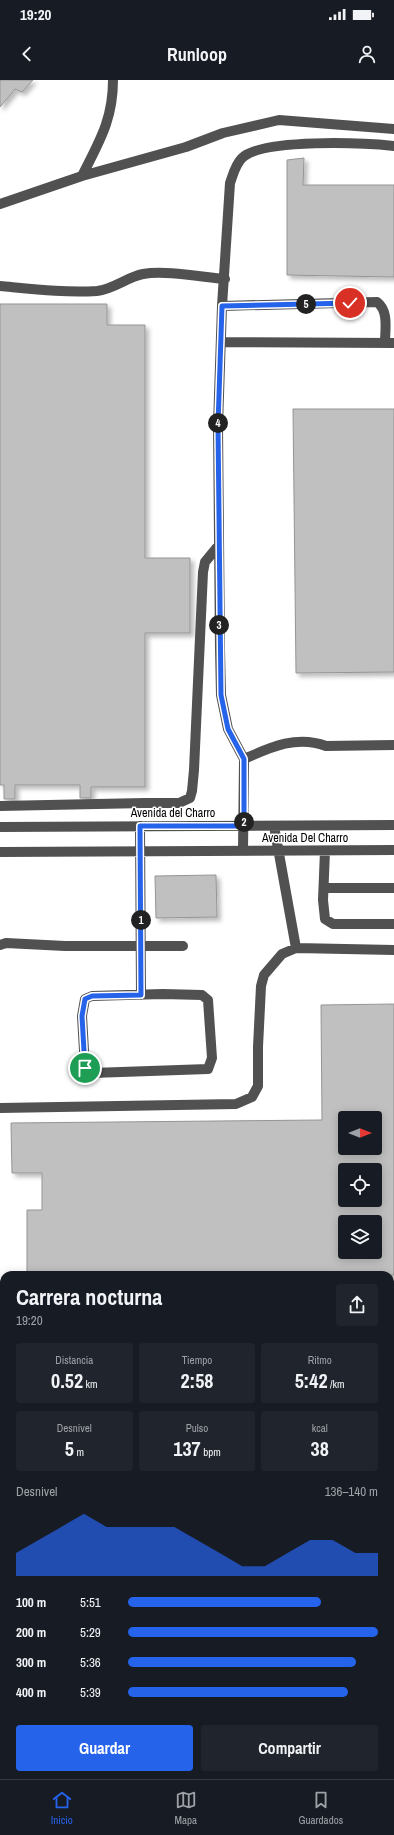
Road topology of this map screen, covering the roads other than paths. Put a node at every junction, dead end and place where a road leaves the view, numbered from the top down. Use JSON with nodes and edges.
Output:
{"nodes":[{"id":1,"x":113,"y":80,"type":"edge"},
{"id":2,"x":394,"y":129,"type":"edge"},
{"id":3,"x":394,"y":146,"type":"edge"},
{"id":4,"x":82,"y":176,"type":"junction"},
{"id":5,"x":0,"y":204,"type":"edge"},
{"id":6,"x":225,"y":279,"type":"junction"},
{"id":7,"x":0,"y":286,"type":"edge"},
{"id":8,"x":222,"y":306,"type":"junction"},
{"id":9,"x":221,"y":342,"type":"junction"},
{"id":10,"x":389,"y":343,"type":"edge"},
{"id":11,"x":219,"y":545,"type":"junction"},
{"id":12,"x":394,"y":745,"type":"edge"},
{"id":13,"x":244,"y":759,"type":"junction"},
{"id":14,"x":0,"y":806,"type":"edge"},
{"id":15,"x":394,"y":825,"type":"edge"},
{"id":16,"x":140,"y":826,"type":"junction"},
{"id":17,"x":244,"y":826,"type":"junction"},
{"id":18,"x":274,"y":826,"type":"junction"},
{"id":19,"x":0,"y":827,"type":"edge"},
{"id":20,"x":394,"y":850,"type":"edge"},
{"id":21,"x":139,"y":851,"type":"junction"},
{"id":22,"x":243,"y":851,"type":"junction"},
{"id":23,"x":278,"y":851,"type":"junction"},
{"id":24,"x":325,"y":851,"type":"junction"},
{"id":25,"x":0,"y":852,"type":"edge"},
{"id":26,"x":324,"y":888,"type":"junction"},
{"id":27,"x":394,"y":888,"type":"edge"},
{"id":28,"x":394,"y":924,"type":"edge"},
{"id":29,"x":0,"y":945,"type":"edge"},
{"id":30,"x":141,"y":946,"type":"junction"},
{"id":31,"x":183,"y":946,"type":"dead end"},
{"id":32,"x":296,"y":948,"type":"junction"},
{"id":33,"x":394,"y":950,"type":"edge"},
{"id":34,"x":141,"y":995,"type":"junction"},
{"id":35,"x":0,"y":1108,"type":"edge"}],
"edges":[{"from":1,"to":4,"type":"street"},
{"from":2,"to":4,"type":"street"},
{"from":3,"to":6,"type":"street"},
{"from":4,"to":5,"type":"street"},
{"from":6,"to":7,"type":"street"},
{"from":6,"to":8,"type":"street"},
{"from":8,"to":9,"type":"street"},
{"from":8,"to":10,"type":"street"},
{"from":9,"to":10,"type":"street"},
{"from":9,"to":11,"type":"street"},
{"from":11,"to":13,"type":"street"},
{"from":11,"to":14,"type":"street"},
{"from":12,"to":13,"type":"street"},
{"from":13,"to":17,"type":"street"},
{"from":15,"to":18,"type":"street","name":"Avenida del Charro"},
{"from":16,"to":17,"type":"street","name":"Avenida del Charro"},
{"from":16,"to":19,"type":"street","name":"Avenida del Charro"},
{"from":16,"to":21,"type":"street"},
{"from":17,"to":18,"type":"street","name":"Avenida del Charro"},
{"from":17,"to":22,"type":"street"},
{"from":18,"to":23,"type":"street"},
{"from":20,"to":24,"type":"street","name":"Avenida Del Charro"},
{"from":21,"to":22,"type":"street","name":"Avenida Del Charro"},
{"from":21,"to":25,"type":"street","name":"Avenida Del Charro"},
{"from":21,"to":30,"type":"street"},
{"from":22,"to":23,"type":"street","name":"Avenida Del Charro"},
{"from":23,"to":24,"type":"street","name":"Avenida Del Charro"},
{"from":23,"to":32,"type":"street"},
{"from":24,"to":26,"type":"street"},
{"from":26,"to":27,"type":"street"},
{"from":26,"to":28,"type":"street"},
{"from":29,"to":30,"type":"street"},
{"from":30,"to":31,"type":"street"},
{"from":30,"to":34,"type":"street"},
{"from":32,"to":33,"type":"street"},
{"from":32,"to":35,"type":"street"},
{"from":34,"to":34,"type":"street"}]}
